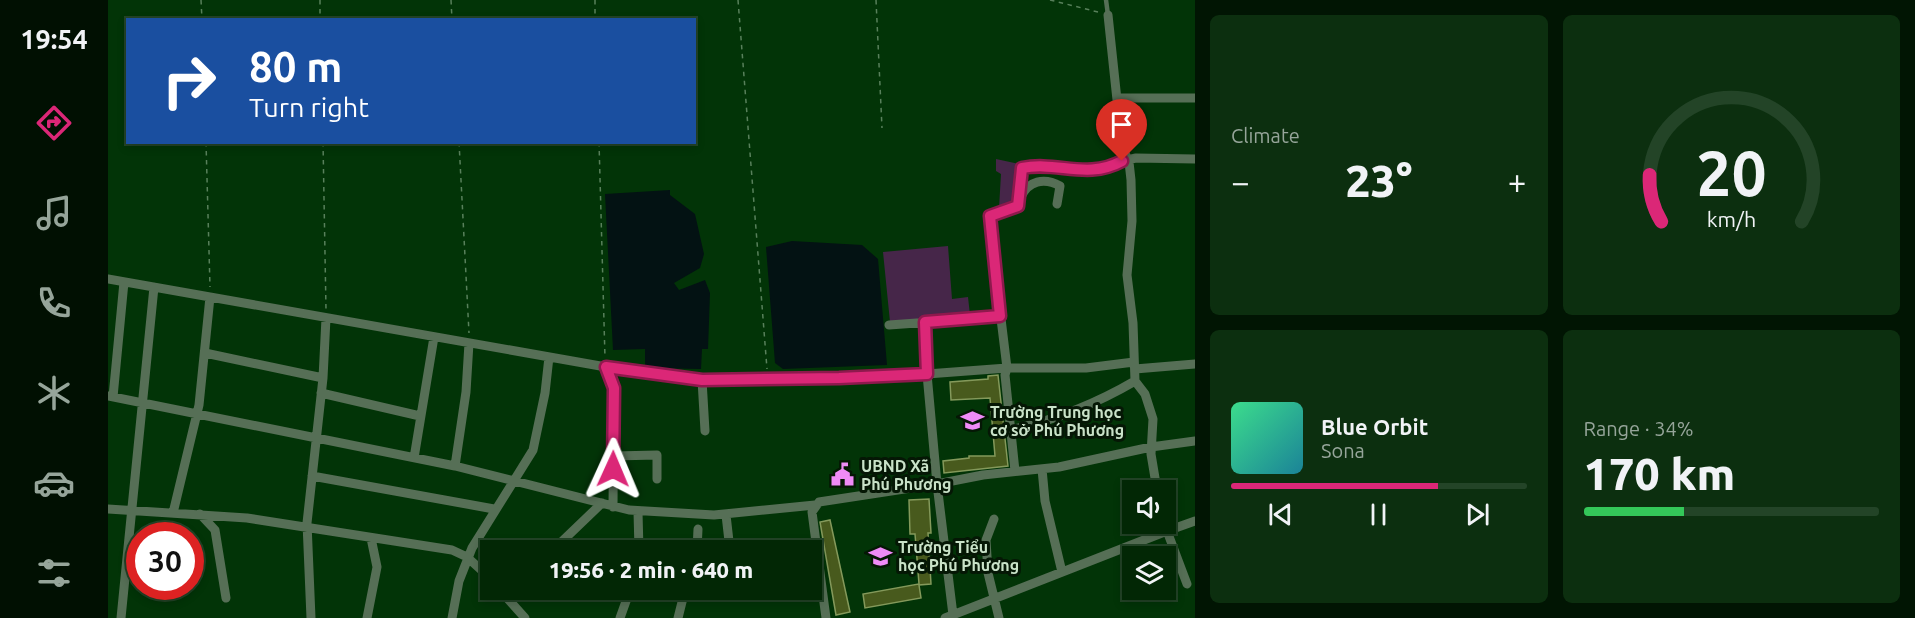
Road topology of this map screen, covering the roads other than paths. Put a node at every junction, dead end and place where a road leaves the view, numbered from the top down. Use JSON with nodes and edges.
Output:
{"nodes":[{"id":1,"x":1106,"y":0,"type":"edge"},
{"id":2,"x":1108,"y":15,"type":"joint"},
{"id":3,"x":1117,"y":98,"type":"junction"},
{"id":4,"x":1195,"y":98,"type":"edge"},
{"id":5,"x":1195,"y":159,"type":"edge"},
{"id":6,"x":1128,"y":160,"type":"junction"},
{"id":7,"x":1020,"y":200,"type":"junction"},
{"id":8,"x":1057,"y":204,"type":"dead end"},
{"id":9,"x":108,"y":279,"type":"edge"},
{"id":10,"x":124,"y":282,"type":"junction"},
{"id":11,"x":154,"y":287,"type":"junction"},
{"id":12,"x":210,"y":297,"type":"junction"},
{"id":13,"x":1000,"y":316,"type":"junction"},
{"id":14,"x":326,"y":318,"type":"junction"},
{"id":15,"x":925,"y":321,"type":"junction"},
{"id":16,"x":889,"y":325,"type":"dead end"},
{"id":17,"x":434,"y":337,"type":"junction"},
{"id":18,"x":469,"y":343,"type":"junction"},
{"id":19,"x":205,"y":353,"type":"junction"},
{"id":20,"x":549,"y":357,"type":"junction"},
{"id":21,"x":1195,"y":364,"type":"edge"},
{"id":22,"x":1135,"y":366,"type":"junction"},
{"id":23,"x":606,"y":367,"type":"junction"},
{"id":24,"x":1007,"y":368,"type":"junction"},
{"id":25,"x":927,"y":374,"type":"junction"},
{"id":26,"x":323,"y":378,"type":"junction"},
{"id":27,"x":702,"y":380,"type":"junction"},
{"id":28,"x":1135,"y":381,"type":"junction"},
{"id":29,"x":321,"y":393,"type":"junction"},
{"id":30,"x":110,"y":397,"type":"edge"},
{"id":31,"x":144,"y":403,"type":"junction"},
{"id":32,"x":196,"y":414,"type":"junction"},
{"id":33,"x":420,"y":416,"type":"junction"},
{"id":34,"x":1010,"y":430,"type":"junction"},
{"id":35,"x":705,"y":431,"type":"dead end"},
{"id":36,"x":316,"y":438,"type":"junction"},
{"id":37,"x":1195,"y":441,"type":"edge"},
{"id":38,"x":1151,"y":447,"type":"junction"},
{"id":39,"x":614,"y":456,"type":"junction"},
{"id":40,"x":414,"y":458,"type":"junction"},
{"id":41,"x":455,"y":466,"type":"junction"},
{"id":42,"x":1042,"y":469,"type":"junction"},
{"id":43,"x":1015,"y":471,"type":"junction"},
{"id":44,"x":312,"y":476,"type":"junction"},
{"id":45,"x":657,"y":479,"type":"dead end"},
{"id":46,"x":512,"y":480,"type":"junction"},
{"id":47,"x":1156,"y":480,"type":"edge"},
{"id":48,"x":937,"y":484,"type":"junction"},
{"id":49,"x":602,"y":503,"type":"junction"},
{"id":50,"x":815,"y":505,"type":"junction"},
{"id":51,"x":613,"y":507,"type":"junction"},
{"id":52,"x":108,"y":509,"type":"edge"},
{"id":53,"x":495,"y":509,"type":"junction"},
{"id":54,"x":133,"y":511,"type":"junction"},
{"id":55,"x":638,"y":512,"type":"junction"},
{"id":56,"x":173,"y":513,"type":"junction"},
{"id":57,"x":200,"y":514,"type":"junction"},
{"id":58,"x":726,"y":515,"type":"junction"},
{"id":59,"x":994,"y":519,"type":"dead end"},
{"id":60,"x":1195,"y":521,"type":"edge"},
{"id":61,"x":1176,"y":525,"type":"edge"},
{"id":62,"x":307,"y":528,"type":"junction"},
{"id":63,"x":698,"y":530,"type":"dead end"},
{"id":64,"x":1150,"y":534,"type":"edge"},
{"id":65,"x":1169,"y":534,"type":"edge"},
{"id":66,"x":371,"y":537,"type":"junction"},
{"id":67,"x":563,"y":540,"type":"edge"},
{"id":68,"x":639,"y":540,"type":"edge"},
{"id":69,"x":698,"y":540,"type":"edge"},
{"id":70,"x":729,"y":540,"type":"edge"},
{"id":71,"x":468,"y":558,"type":"junction"},
{"id":72,"x":480,"y":569,"type":"edge"},
{"id":73,"x":1062,"y":572,"type":"junction"},
{"id":74,"x":1187,"y":584,"type":"dead end"},
{"id":75,"x":226,"y":598,"type":"dead end"},
{"id":76,"x":995,"y":598,"type":"junction"},
{"id":77,"x":512,"y":600,"type":"edge"},
{"id":78,"x":626,"y":600,"type":"edge"},
{"id":79,"x":682,"y":600,"type":"edge"},
{"id":80,"x":949,"y":616,"type":"edge"},
{"id":81,"x":121,"y":618,"type":"edge"},
{"id":82,"x":311,"y":618,"type":"edge"},
{"id":83,"x":367,"y":618,"type":"edge"},
{"id":84,"x":452,"y":618,"type":"edge"},
{"id":85,"x":525,"y":618,"type":"edge"},
{"id":86,"x":620,"y":618,"type":"edge"},
{"id":87,"x":678,"y":618,"type":"edge"},
{"id":88,"x":826,"y":618,"type":"edge"},
{"id":89,"x":999,"y":618,"type":"edge"}],
"edges":[{"from":1,"to":2,"type":"lane"},
{"from":2,"to":3,"type":"street"},
{"from":3,"to":4,"type":"street"},
{"from":3,"to":6,"type":"street"},
{"from":5,"to":6,"type":"street"},
{"from":6,"to":7,"type":"street"},
{"from":6,"to":22,"type":"street"},
{"from":7,"to":8,"type":"street"},
{"from":7,"to":13,"type":"street"},
{"from":9,"to":10,"type":"street"},
{"from":10,"to":11,"type":"street"},
{"from":10,"to":30,"type":"street"},
{"from":11,"to":12,"type":"street"},
{"from":11,"to":31,"type":"street"},
{"from":12,"to":14,"type":"street"},
{"from":12,"to":19,"type":"street"},
{"from":13,"to":15,"type":"street"},
{"from":13,"to":24,"type":"street"},
{"from":14,"to":17,"type":"street"},
{"from":14,"to":26,"type":"street"},
{"from":15,"to":16,"type":"street"},
{"from":15,"to":25,"type":"street"},
{"from":17,"to":18,"type":"street"},
{"from":17,"to":33,"type":"street"},
{"from":18,"to":20,"type":"street"},
{"from":18,"to":41,"type":"street"},
{"from":19,"to":26,"type":"street"},
{"from":19,"to":32,"type":"street"},
{"from":20,"to":23,"type":"street"},
{"from":20,"to":46,"type":"street"},
{"from":21,"to":22,"type":"street"},
{"from":22,"to":24,"type":"street"},
{"from":22,"to":28,"type":"street"},
{"from":23,"to":27,"type":"street"},
{"from":23,"to":39,"type":"street"},
{"from":24,"to":25,"type":"street"},
{"from":24,"to":34,"type":"street"},
{"from":25,"to":27,"type":"street"},
{"from":25,"to":48,"type":"street"},
{"from":26,"to":29,"type":"street"},
{"from":27,"to":35,"type":"street"},
{"from":28,"to":34,"type":"street"},
{"from":28,"to":38,"type":"street"},
{"from":29,"to":33,"type":"street"},
{"from":29,"to":36,"type":"street"},
{"from":30,"to":31,"type":"street"},
{"from":31,"to":32,"type":"street"},
{"from":31,"to":54,"type":"street"},
{"from":32,"to":36,"type":"street"},
{"from":32,"to":56,"type":"street"},
{"from":33,"to":40,"type":"street"},
{"from":34,"to":43,"type":"street"},
{"from":36,"to":40,"type":"street"},
{"from":36,"to":44,"type":"street"},
{"from":37,"to":38,"type":"street"},
{"from":38,"to":42,"type":"street"},
{"from":38,"to":47,"type":"street"},
{"from":39,"to":45,"type":"street"},
{"from":39,"to":51,"type":"street"},
{"from":40,"to":41,"type":"street"},
{"from":41,"to":46,"type":"street"},
{"from":42,"to":43,"type":"street"},
{"from":42,"to":73,"type":"street"},
{"from":43,"to":48,"type":"street"},
{"from":44,"to":53,"type":"street"},
{"from":44,"to":62,"type":"street"},
{"from":46,"to":49,"type":"street"},
{"from":46,"to":53,"type":"street"},
{"from":48,"to":50,"type":"street"},
{"from":48,"to":80,"type":"street"},
{"from":49,"to":51,"type":"street"},
{"from":49,"to":67,"type":"street"},
{"from":50,"to":58,"type":"street"},
{"from":50,"to":88,"type":"street"},
{"from":51,"to":55,"type":"street"},
{"from":52,"to":54,"type":"street"},
{"from":53,"to":71,"type":"street"},
{"from":54,"to":56,"type":"street"},
{"from":54,"to":81,"type":"street"},
{"from":55,"to":58,"type":"street"},
{"from":55,"to":68,"type":"street"},
{"from":56,"to":57,"type":"street"},
{"from":57,"to":62,"type":"street"},
{"from":57,"to":75,"type":"street"},
{"from":58,"to":70,"type":"street"},
{"from":59,"to":76,"type":"street"},
{"from":60,"to":61,"type":"street"},
{"from":62,"to":66,"type":"street"},
{"from":62,"to":82,"type":"street"},
{"from":63,"to":69,"type":"street"},
{"from":64,"to":73,"type":"street"},
{"from":65,"to":74,"type":"street"},
{"from":66,"to":71,"type":"street"},
{"from":66,"to":83,"type":"street"},
{"from":71,"to":72,"type":"street"},
{"from":71,"to":84,"type":"street"},
{"from":73,"to":76,"type":"street"},
{"from":76,"to":80,"type":"street"},
{"from":76,"to":89,"type":"street"},
{"from":77,"to":85,"type":"street"},
{"from":78,"to":86,"type":"street"},
{"from":79,"to":87,"type":"street"}]}
